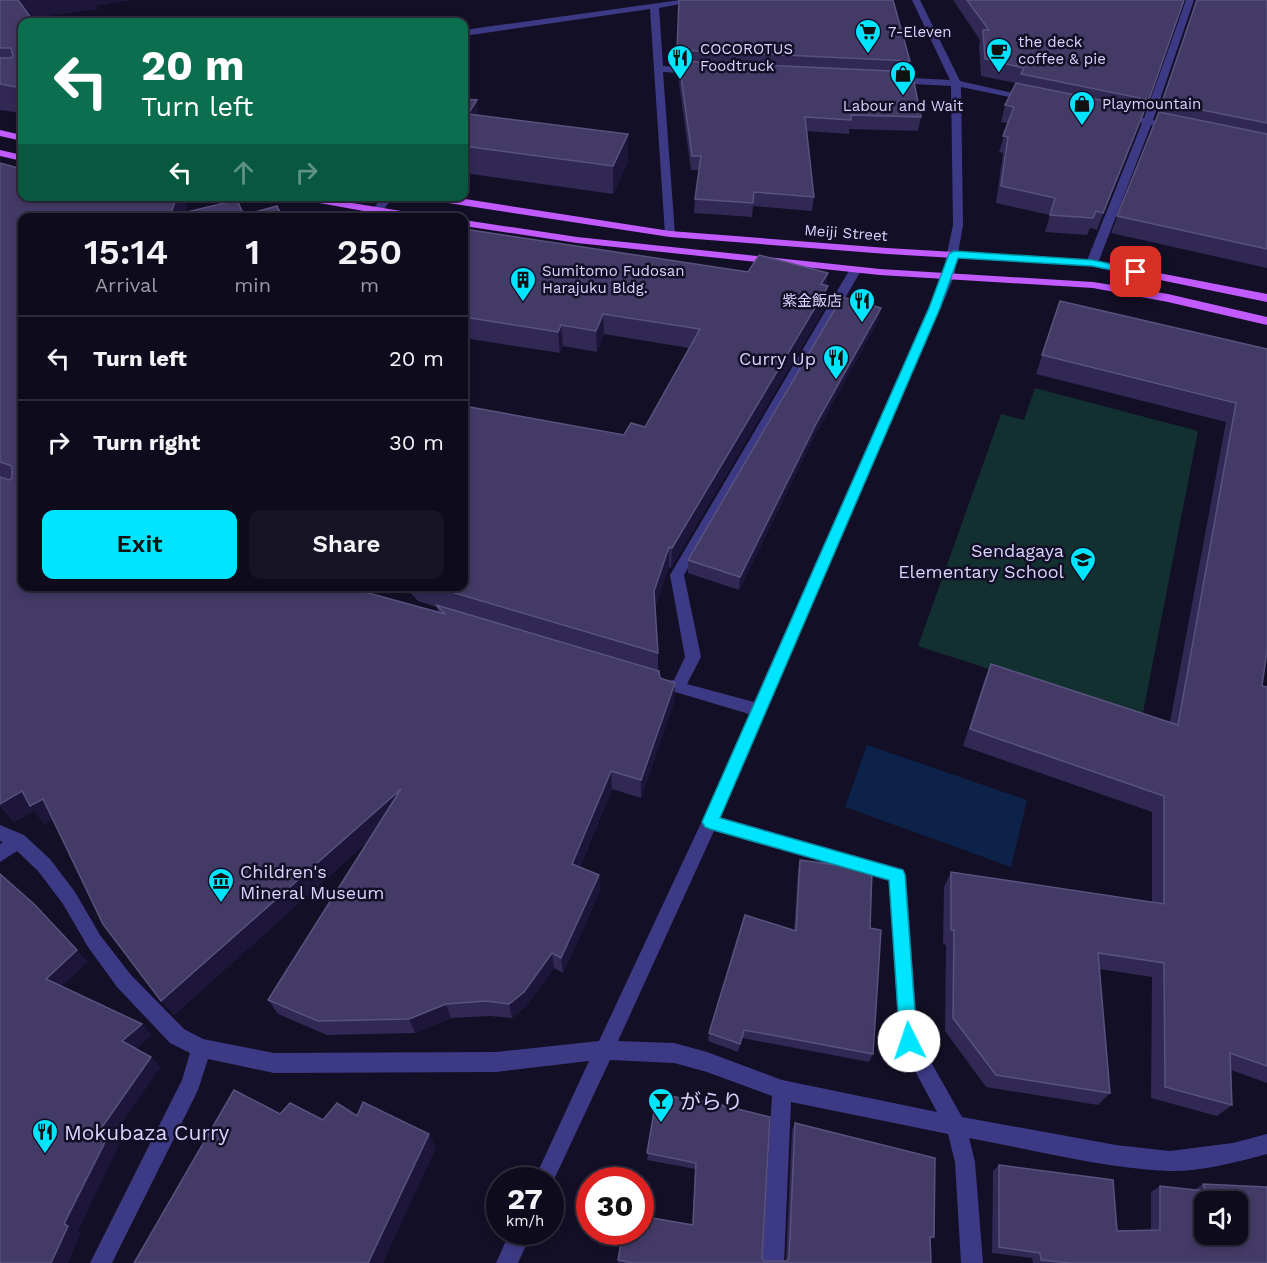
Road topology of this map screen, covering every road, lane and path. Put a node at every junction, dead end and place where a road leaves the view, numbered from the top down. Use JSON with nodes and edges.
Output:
{"nodes":[{"id":1,"x":610,"y":0,"type":"edge"},
{"id":2,"x":698,"y":0,"type":"edge"},
{"id":3,"x":916,"y":0,"type":"edge"},
{"id":4,"x":1190,"y":0,"type":"edge"},
{"id":5,"x":654,"y":4,"type":"junction"},
{"id":6,"x":614,"y":10,"type":"junction"},
{"id":7,"x":468,"y":32,"type":"edge"},
{"id":8,"x":658,"y":69,"type":"junction"},
{"id":9,"x":705,"y":71,"type":"edge"},
{"id":10,"x":889,"y":80,"type":"edge"},
{"id":11,"x":956,"y":83,"type":"junction"},
{"id":12,"x":1036,"y":99,"type":"edge"},
{"id":13,"x":1114,"y":114,"type":"edge"},
{"id":14,"x":1148,"y":121,"type":"junction"},
{"id":15,"x":1180,"y":128,"type":"edge"},
{"id":16,"x":0,"y":133,"type":"edge"},
{"id":17,"x":18,"y":137,"type":"edge"},
{"id":18,"x":0,"y":153,"type":"edge"},
{"id":19,"x":18,"y":157,"type":"edge"},
{"id":20,"x":310,"y":201,"type":"edge"},
{"id":21,"x":385,"y":201,"type":"edge"},
{"id":22,"x":455,"y":201,"type":"edge"},
{"id":23,"x":369,"y":213,"type":"edge"},
{"id":24,"x":375,"y":213,"type":"edge"},
{"id":25,"x":468,"y":224,"type":"edge"},
{"id":26,"x":670,"y":234,"type":"junction"},
{"id":27,"x":954,"y":254,"type":"junction"},
{"id":28,"x":1092,"y":263,"type":"junction"},
{"id":29,"x":856,"y":269,"type":"junction"},
{"id":30,"x":948,"y":277,"type":"junction"},
{"id":31,"x":1267,"y":298,"type":"edge"},
{"id":32,"x":1267,"y":321,"type":"edge"},
{"id":33,"x":656,"y":680,"type":"edge"},
{"id":34,"x":678,"y":687,"type":"junction"},
{"id":35,"x":759,"y":710,"type":"junction"},
{"id":36,"x":710,"y":822,"type":"junction"},
{"id":37,"x":0,"y":833,"type":"edge"},
{"id":38,"x":18,"y":840,"type":"junction"},
{"id":39,"x":0,"y":854,"type":"edge"},
{"id":40,"x":201,"y":1048,"type":"junction"},
{"id":41,"x":604,"y":1050,"type":"junction"},
{"id":42,"x":782,"y":1090,"type":"junction"},
{"id":43,"x":956,"y":1126,"type":"junction"},
{"id":44,"x":1267,"y":1144,"type":"edge"},
{"id":45,"x":550,"y":1167,"type":"edge"},
{"id":46,"x":515,"y":1245,"type":"edge"},
{"id":47,"x":101,"y":1263,"type":"edge"},
{"id":48,"x":507,"y":1263,"type":"edge"},
{"id":49,"x":773,"y":1263,"type":"edge"},
{"id":50,"x":972,"y":1263,"type":"edge"}],
"edges":[{"from":1,"to":6,"type":"street"},
{"from":2,"to":5,"type":"street"},
{"from":3,"to":11,"type":"street"},
{"from":4,"to":14,"type":"street"},
{"from":5,"to":6,"type":"street"},
{"from":5,"to":8,"type":"street"},
{"from":6,"to":7,"type":"street"},
{"from":8,"to":9,"type":"street"},
{"from":8,"to":26,"type":"street"},
{"from":10,"to":11,"type":"street"},
{"from":11,"to":12,"type":"street"},
{"from":11,"to":27,"type":"street"},
{"from":13,"to":14,"type":"street"},
{"from":14,"to":15,"type":"street"},
{"from":14,"to":28,"type":"street"},
{"from":16,"to":17,"type":"main road"},
{"from":18,"to":19,"type":"main road"},
{"from":20,"to":23,"type":"main road"},
{"from":21,"to":24,"type":"street"},
{"from":22,"to":26,"type":"main road","name":"Meiji Street"},
{"from":25,"to":29,"type":"main road","name":"Meiji Street"},
{"from":26,"to":27,"type":"main road","name":"Meiji Street"},
{"from":27,"to":28,"type":"main road","name":"Meiji Street"},
{"from":27,"to":30,"type":"street"},
{"from":28,"to":31,"type":"main road","name":"Meiji Street"},
{"from":29,"to":30,"type":"main road","name":"Meiji Street"},
{"from":29,"to":34,"type":"street"},
{"from":30,"to":32,"type":"main road","name":"Meiji Street"},
{"from":30,"to":35,"type":"street"},
{"from":33,"to":34,"type":"street"},
{"from":34,"to":35,"type":"street"},
{"from":35,"to":36,"type":"street"},
{"from":36,"to":41,"type":"street"},
{"from":36,"to":43,"type":"street"},
{"from":37,"to":38,"type":"street"},
{"from":38,"to":39,"type":"street"},
{"from":38,"to":40,"type":"street"},
{"from":40,"to":41,"type":"street"},
{"from":40,"to":47,"type":"street"},
{"from":41,"to":42,"type":"street"},
{"from":41,"to":45,"type":"street"},
{"from":42,"to":43,"type":"street"},
{"from":42,"to":49,"type":"street"},
{"from":43,"to":44,"type":"street"},
{"from":43,"to":50,"type":"street"},
{"from":46,"to":48,"type":"street"}]}
